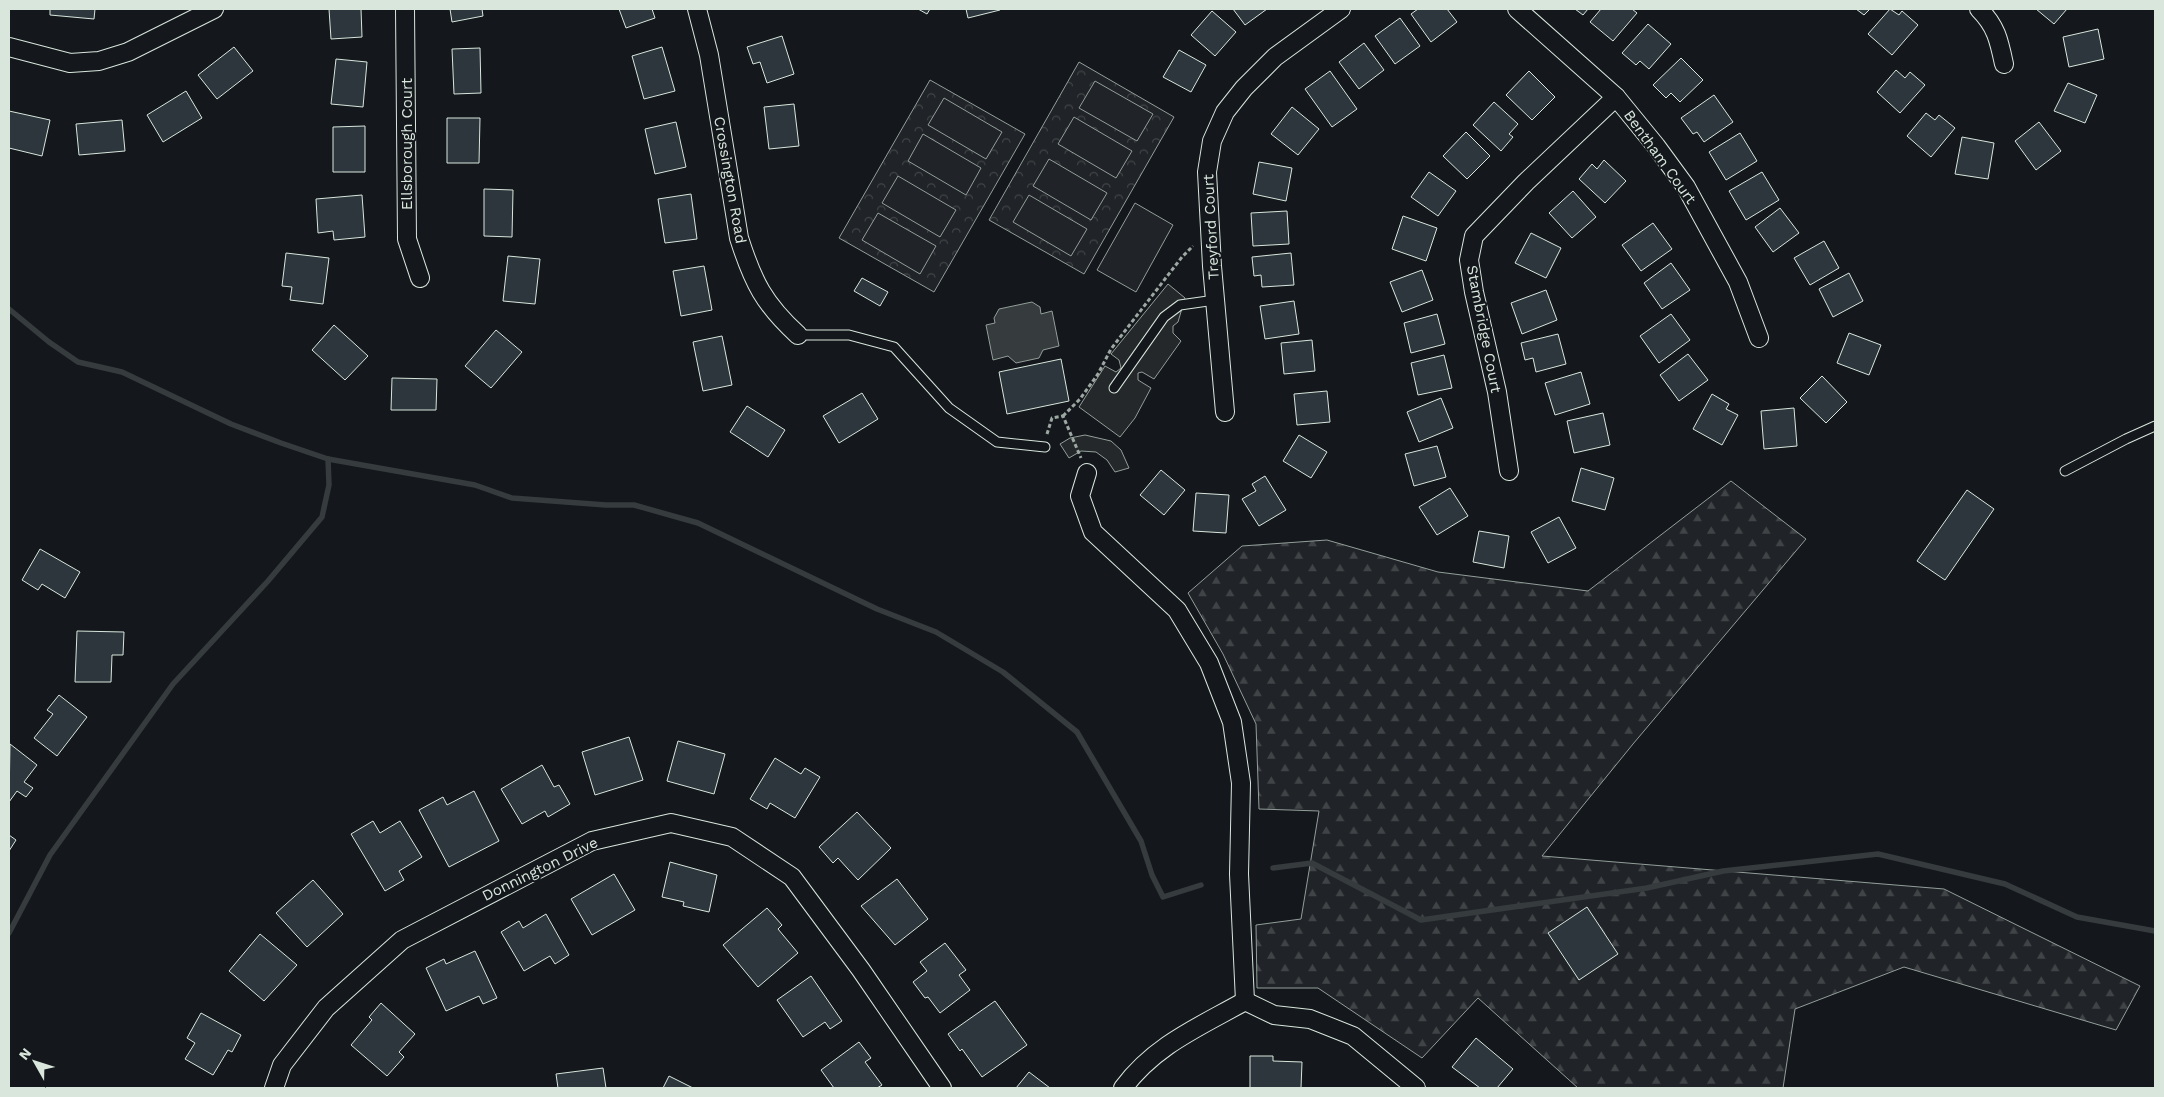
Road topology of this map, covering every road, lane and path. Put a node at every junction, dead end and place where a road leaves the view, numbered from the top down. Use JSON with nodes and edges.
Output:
{"nodes":[{"id":1,"x":214,"y":9,"type":"edge"},
{"id":2,"x":405,"y":9,"type":"edge"},
{"id":3,"x":697,"y":9,"type":"edge"},
{"id":4,"x":1341,"y":9,"type":"edge"},
{"id":5,"x":1517,"y":9,"type":"edge"},
{"id":6,"x":1979,"y":9,"type":"edge"},
{"id":7,"x":9,"y":47,"type":"edge"},
{"id":8,"x":2004,"y":64,"type":"dead end"},
{"id":9,"x":1616,"y":97,"type":"junction"},
{"id":10,"x":1194,"y":245,"type":"dead end"},
{"id":11,"x":420,"y":278,"type":"dead end"},
{"id":12,"x":1215,"y":300,"type":"junction"},
{"id":13,"x":798,"y":335,"type":"joint"},
{"id":14,"x":1759,"y":338,"type":"dead end"},
{"id":15,"x":1114,"y":388,"type":"dead end"},
{"id":16,"x":1225,"y":412,"type":"dead end"},
{"id":17,"x":1063,"y":416,"type":"junction"},
{"id":18,"x":2155,"y":426,"type":"edge"},
{"id":19,"x":1045,"y":447,"type":"joint"},
{"id":20,"x":1509,"y":471,"type":"dead end"},
{"id":21,"x":2065,"y":471,"type":"dead end"},
{"id":22,"x":1086,"y":473,"type":"joint"},
{"id":23,"x":1245,"y":1001,"type":"junction"},
{"id":24,"x":274,"y":1088,"type":"edge"},
{"id":25,"x":942,"y":1088,"type":"edge"},
{"id":26,"x":1123,"y":1088,"type":"edge"},
{"id":27,"x":1416,"y":1088,"type":"edge"}],
"edges":[{"from":1,"to":7,"type":"street"},
{"from":2,"to":11,"type":"street","name":"Ellsborough Court"},
{"from":3,"to":13,"type":"street","name":"Crossington Road"},
{"from":4,"to":12,"type":"street","name":"Treyford Court"},
{"from":5,"to":9,"type":"street","name":"Bentham Court"},
{"from":6,"to":8,"type":"street"},
{"from":9,"to":14,"type":"street","name":"Bentham Court"},
{"from":9,"to":20,"type":"street","name":"Stambridge Court"},
{"from":10,"to":17,"type":"path"},
{"from":12,"to":15,"type":"lane"},
{"from":12,"to":16,"type":"street","name":"Treyford Court"},
{"from":13,"to":19,"type":"lane"},
{"from":17,"to":19,"type":"path"},
{"from":17,"to":22,"type":"path"},
{"from":18,"to":21,"type":"lane"},
{"from":22,"to":23,"type":"street"},
{"from":23,"to":26,"type":"street"},
{"from":23,"to":27,"type":"street"},
{"from":24,"to":25,"type":"street","name":"Donnington Drive"}]}
